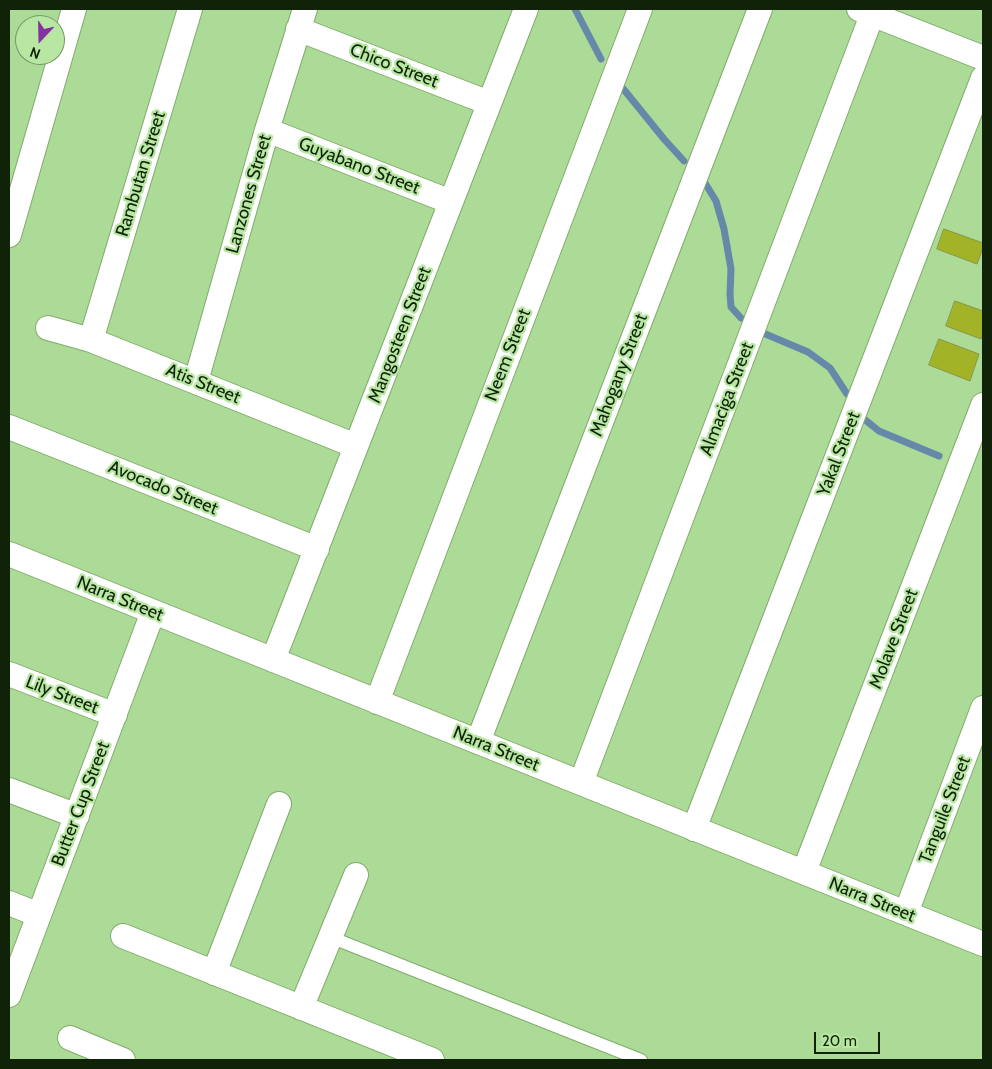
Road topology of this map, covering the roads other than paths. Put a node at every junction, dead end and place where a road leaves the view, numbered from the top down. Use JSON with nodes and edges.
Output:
{"nodes":[{"id":1,"x":74,"y":9,"type":"edge"},
{"id":2,"x":190,"y":9,"type":"edge"},
{"id":3,"x":640,"y":9,"type":"edge"},
{"id":4,"x":760,"y":9,"type":"edge"},
{"id":5,"x":523,"y":10,"type":"edge"},
{"id":6,"x":865,"y":12,"type":"edge"},
{"id":7,"x":302,"y":19,"type":"edge"},
{"id":8,"x":983,"y":58,"type":"edge"},
{"id":9,"x":983,"y":78,"type":"edge"},
{"id":10,"x":489,"y":103,"type":"junction"},
{"id":11,"x":267,"y":130,"type":"junction"},
{"id":12,"x":451,"y":202,"type":"junction"},
{"id":13,"x":9,"y":235,"type":"edge"},
{"id":14,"x":48,"y":328,"type":"dead end"},
{"id":15,"x":91,"y":340,"type":"junction"},
{"id":16,"x":196,"y":381,"type":"junction"},
{"id":17,"x":983,"y":405,"type":"edge"},
{"id":18,"x":9,"y":427,"type":"edge"},
{"id":19,"x":356,"y":446,"type":"junction"},
{"id":20,"x":317,"y":549,"type":"junction"},
{"id":21,"x":9,"y":554,"type":"edge"},
{"id":22,"x":153,"y":612,"type":"junction"},
{"id":23,"x":273,"y":660,"type":"junction"},
{"id":24,"x":9,"y":674,"type":"edge"},
{"id":25,"x":376,"y":702,"type":"junction"},
{"id":26,"x":983,"y":708,"type":"edge"},
{"id":27,"x":115,"y":715,"type":"junction"},
{"id":28,"x":478,"y":742,"type":"junction"},
{"id":29,"x":581,"y":783,"type":"junction"},
{"id":30,"x":9,"y":790,"type":"edge"},
{"id":31,"x":279,"y":804,"type":"dead end"},
{"id":32,"x":76,"y":816,"type":"junction"},
{"id":33,"x":694,"y":829,"type":"junction"},
{"id":34,"x":804,"y":872,"type":"junction"},
{"id":35,"x":356,"y":875,"type":"dead end"},
{"id":36,"x":9,"y":903,"type":"edge"},
{"id":37,"x":906,"y":913,"type":"junction"},
{"id":38,"x":39,"y":914,"type":"junction"},
{"id":39,"x":123,"y":936,"type":"dead end"},
{"id":40,"x":330,"y":937,"type":"junction"},
{"id":41,"x":983,"y":944,"type":"edge"},
{"id":42,"x":214,"y":973,"type":"junction"},
{"id":43,"x":9,"y":995,"type":"edge"},
{"id":44,"x":301,"y":1008,"type":"junction"},
{"id":45,"x":70,"y":1038,"type":"dead end"},
{"id":46,"x":123,"y":1060,"type":"edge"},
{"id":47,"x":432,"y":1060,"type":"edge"},
{"id":48,"x":640,"y":1060,"type":"edge"}],
"edges":[{"from":1,"to":13,"type":"street"},
{"from":2,"to":15,"type":"street","name":"Rambutan Street"},
{"from":3,"to":25,"type":"street","name":"Neem Street"},
{"from":4,"to":28,"type":"street","name":"Mahogany Street"},
{"from":5,"to":10,"type":"street","name":"Mangosteen Street"},
{"from":6,"to":8,"type":"street"},
{"from":6,"to":29,"type":"street","name":"Almaciga Street"},
{"from":7,"to":10,"type":"street","name":"Chico Street"},
{"from":7,"to":11,"type":"street","name":"Lanzones Street"},
{"from":9,"to":33,"type":"street","name":"Yakal Street"},
{"from":10,"to":12,"type":"street","name":"Mangosteen Street"},
{"from":11,"to":12,"type":"street","name":"Guyabano Street"},
{"from":11,"to":16,"type":"street","name":"Lanzones Street"},
{"from":12,"to":19,"type":"street","name":"Mangosteen Street"},
{"from":14,"to":15,"type":"street","name":"Atis Street"},
{"from":15,"to":16,"type":"street","name":"Atis Street"},
{"from":16,"to":19,"type":"street","name":"Atis Street"},
{"from":17,"to":34,"type":"street","name":"Molave Street"},
{"from":18,"to":20,"type":"street","name":"Avocado Street"},
{"from":19,"to":20,"type":"street","name":"Mangosteen Street"},
{"from":20,"to":23,"type":"street","name":"Mangosteen Street"},
{"from":21,"to":22,"type":"street","name":"Narra Street"},
{"from":22,"to":23,"type":"street","name":"Narra Street"},
{"from":22,"to":27,"type":"street","name":"Butter Cup Street"},
{"from":23,"to":25,"type":"street","name":"Narra Street"},
{"from":24,"to":27,"type":"street","name":"Lily Street"},
{"from":25,"to":28,"type":"street","name":"Narra Street"},
{"from":26,"to":37,"type":"street","name":"Tanguile Street"},
{"from":27,"to":32,"type":"street","name":"Butter Cup Street"},
{"from":28,"to":29,"type":"street","name":"Narra Street"},
{"from":29,"to":33,"type":"street","name":"Narra Street"},
{"from":30,"to":32,"type":"street"},
{"from":31,"to":42,"type":"street"},
{"from":32,"to":38,"type":"street","name":"Butter Cup Street"},
{"from":33,"to":34,"type":"street","name":"Narra Street"},
{"from":34,"to":37,"type":"street","name":"Narra Street"},
{"from":35,"to":40,"type":"street"},
{"from":36,"to":38,"type":"street"},
{"from":37,"to":41,"type":"street","name":"Narra Street"},
{"from":38,"to":43,"type":"street","name":"Butter Cup Street"},
{"from":39,"to":42,"type":"street"},
{"from":40,"to":44,"type":"street"},
{"from":40,"to":48,"type":"lane"},
{"from":42,"to":44,"type":"street"},
{"from":44,"to":47,"type":"street"},
{"from":45,"to":46,"type":"street"}]}
